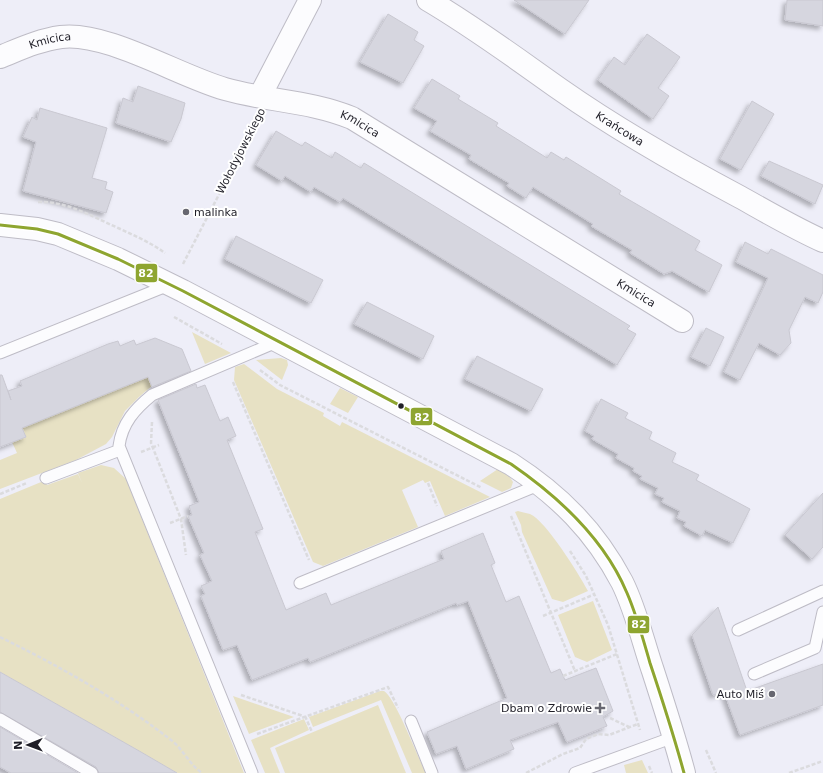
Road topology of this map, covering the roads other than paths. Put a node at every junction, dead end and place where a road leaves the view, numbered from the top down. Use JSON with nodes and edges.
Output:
{"nodes":[{"id":1,"x":310,"y":0,"type":"edge"},
{"id":2,"x":428,"y":0,"type":"edge"},
{"id":3,"x":0,"y":57,"type":"edge"},
{"id":4,"x":264,"y":97,"type":"junction"},
{"id":5,"x":0,"y":225,"type":"edge"},
{"id":6,"x":823,"y":240,"type":"edge"},
{"id":7,"x":175,"y":277,"type":"junction"},
{"id":8,"x":682,"y":321,"type":"dead end"},
{"id":9,"x":279,"y":341,"type":"junction"},
{"id":10,"x":0,"y":353,"type":"edge"},
{"id":11,"x":120,"y":450,"type":"junction"},
{"id":12,"x":46,"y":478,"type":"dead end"},
{"id":13,"x":541,"y":484,"type":"junction"},
{"id":14,"x":300,"y":583,"type":"dead end"},
{"id":15,"x":823,"y":591,"type":"edge"},
{"id":16,"x":823,"y":612,"type":"edge"},
{"id":17,"x":738,"y":630,"type":"dead end"},
{"id":18,"x":754,"y":674,"type":"dead end"},
{"id":19,"x":0,"y":719,"type":"edge"},
{"id":20,"x":411,"y":721,"type":"road end"},
{"id":21,"x":674,"y":737,"type":"junction"},
{"id":22,"x":92,"y":773,"type":"edge"},
{"id":23,"x":252,"y":773,"type":"edge"},
{"id":24,"x":432,"y":773,"type":"edge"},
{"id":25,"x":575,"y":773,"type":"edge"},
{"id":26,"x":684,"y":773,"type":"edge"}],
"edges":[{"from":1,"to":4,"type":"street","name":"Wołodyjowskiego"},
{"from":2,"to":6,"type":"street","name":"Krańcowa"},
{"from":3,"to":4,"type":"street","name":"Kmicica"},
{"from":4,"to":8,"type":"street","name":"Kmicica"},
{"from":5,"to":7,"type":"street"},
{"from":7,"to":9,"type":"street"},
{"from":7,"to":10,"type":"lane"},
{"from":9,"to":11,"type":"lane"},
{"from":9,"to":13,"type":"street"},
{"from":11,"to":12,"type":"lane"},
{"from":11,"to":23,"type":"lane"},
{"from":13,"to":14,"type":"lane"},
{"from":13,"to":21,"type":"street"},
{"from":15,"to":17,"type":"lane"},
{"from":16,"to":18,"type":"lane"},
{"from":19,"to":22,"type":"lane"},
{"from":20,"to":24,"type":"lane"},
{"from":21,"to":25,"type":"lane"},
{"from":21,"to":26,"type":"street"}]}
